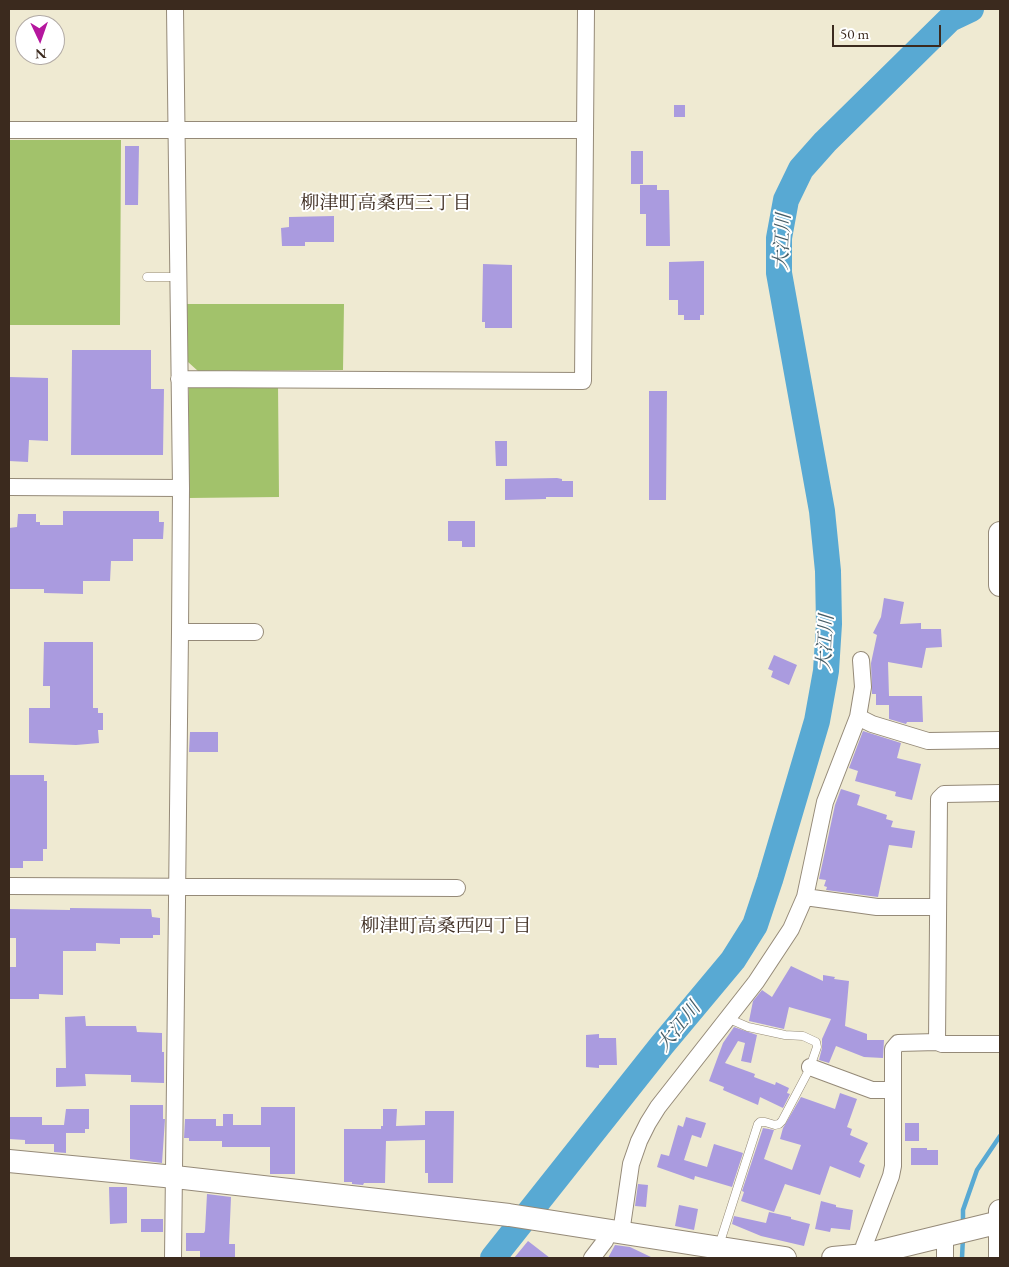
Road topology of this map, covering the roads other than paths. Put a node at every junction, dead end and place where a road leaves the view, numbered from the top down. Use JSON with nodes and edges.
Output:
{"nodes":[{"id":1,"x":175,"y":9,"type":"edge"},
{"id":2,"x":586,"y":9,"type":"edge"},
{"id":3,"x":9,"y":130,"type":"edge"},
{"id":4,"x":177,"y":130,"type":"junction"},
{"id":5,"x":584,"y":130,"type":"junction"},
{"id":6,"x":147,"y":277,"type":"dead end"},
{"id":7,"x":177,"y":277,"type":"junction"},
{"id":8,"x":179,"y":379,"type":"junction"},
{"id":9,"x":9,"y":487,"type":"edge"},
{"id":10,"x":180,"y":488,"type":"junction"},
{"id":11,"x":1000,"y":533,"type":"edge"},
{"id":12,"x":1000,"y":585,"type":"edge"},
{"id":13,"x":180,"y":632,"type":"junction"},
{"id":14,"x":255,"y":632,"type":"dead end"},
{"id":15,"x":862,"y":660,"type":"dead end"},
{"id":16,"x":858,"y":717,"type":"junction"},
{"id":17,"x":1000,"y":740,"type":"edge"},
{"id":18,"x":1000,"y":793,"type":"edge"},
{"id":19,"x":9,"y":886,"type":"edge"},
{"id":20,"x":178,"y":886,"type":"junction"},
{"id":21,"x":457,"y":888,"type":"dead end"},
{"id":22,"x":805,"y":897,"type":"junction"},
{"id":23,"x":937,"y":907,"type":"junction"},
{"id":24,"x":727,"y":1018,"type":"junction"},
{"id":25,"x":936,"y":1042,"type":"junction"},
{"id":26,"x":1000,"y":1044,"type":"edge"},
{"id":27,"x":810,"y":1067,"type":"junction"},
{"id":28,"x":893,"y":1090,"type":"junction"},
{"id":29,"x":9,"y":1161,"type":"edge"},
{"id":30,"x":175,"y":1178,"type":"junction"},
{"id":31,"x":1000,"y":1212,"type":"edge"},
{"id":32,"x":1000,"y":1222,"type":"edge"},
{"id":33,"x":615,"y":1232,"type":"junction"},
{"id":34,"x":945,"y":1247,"type":"edge"},
{"id":35,"x":721,"y":1249,"type":"junction"},
{"id":36,"x":865,"y":1255,"type":"junction"},
{"id":37,"x":174,"y":1258,"type":"edge"},
{"id":38,"x":592,"y":1258,"type":"edge"},
{"id":39,"x":785,"y":1258,"type":"edge"},
{"id":40,"x":833,"y":1258,"type":"edge"},
{"id":41,"x":1000,"y":1258,"type":"edge"}],
"edges":[{"from":1,"to":4,"type":"street"},
{"from":2,"to":5,"type":"street"},
{"from":3,"to":4,"type":"street"},
{"from":4,"to":5,"type":"street"},
{"from":4,"to":7,"type":"street"},
{"from":5,"to":8,"type":"street"},
{"from":6,"to":7,"type":"lane"},
{"from":7,"to":8,"type":"street"},
{"from":8,"to":10,"type":"street"},
{"from":9,"to":10,"type":"street"},
{"from":10,"to":13,"type":"street"},
{"from":11,"to":12,"type":"street"},
{"from":13,"to":14,"type":"street"},
{"from":13,"to":20,"type":"street"},
{"from":15,"to":16,"type":"street"},
{"from":16,"to":17,"type":"street"},
{"from":16,"to":22,"type":"street"},
{"from":18,"to":23,"type":"street"},
{"from":19,"to":20,"type":"street"},
{"from":20,"to":21,"type":"street"},
{"from":20,"to":30,"type":"street"},
{"from":22,"to":23,"type":"street"},
{"from":22,"to":24,"type":"street"},
{"from":23,"to":25,"type":"street"},
{"from":24,"to":27,"type":"lane"},
{"from":24,"to":33,"type":"street"},
{"from":25,"to":26,"type":"street"},
{"from":25,"to":28,"type":"street"},
{"from":27,"to":28,"type":"street"},
{"from":27,"to":35,"type":"lane"},
{"from":28,"to":36,"type":"street"},
{"from":29,"to":30,"type":"street"},
{"from":30,"to":33,"type":"street"},
{"from":30,"to":37,"type":"street"},
{"from":31,"to":32,"type":"street"},
{"from":32,"to":34,"type":"street"},
{"from":32,"to":41,"type":"street"},
{"from":33,"to":35,"type":"street"},
{"from":33,"to":38,"type":"street"},
{"from":34,"to":36,"type":"street"},
{"from":35,"to":39,"type":"street"},
{"from":36,"to":40,"type":"street"}]}
